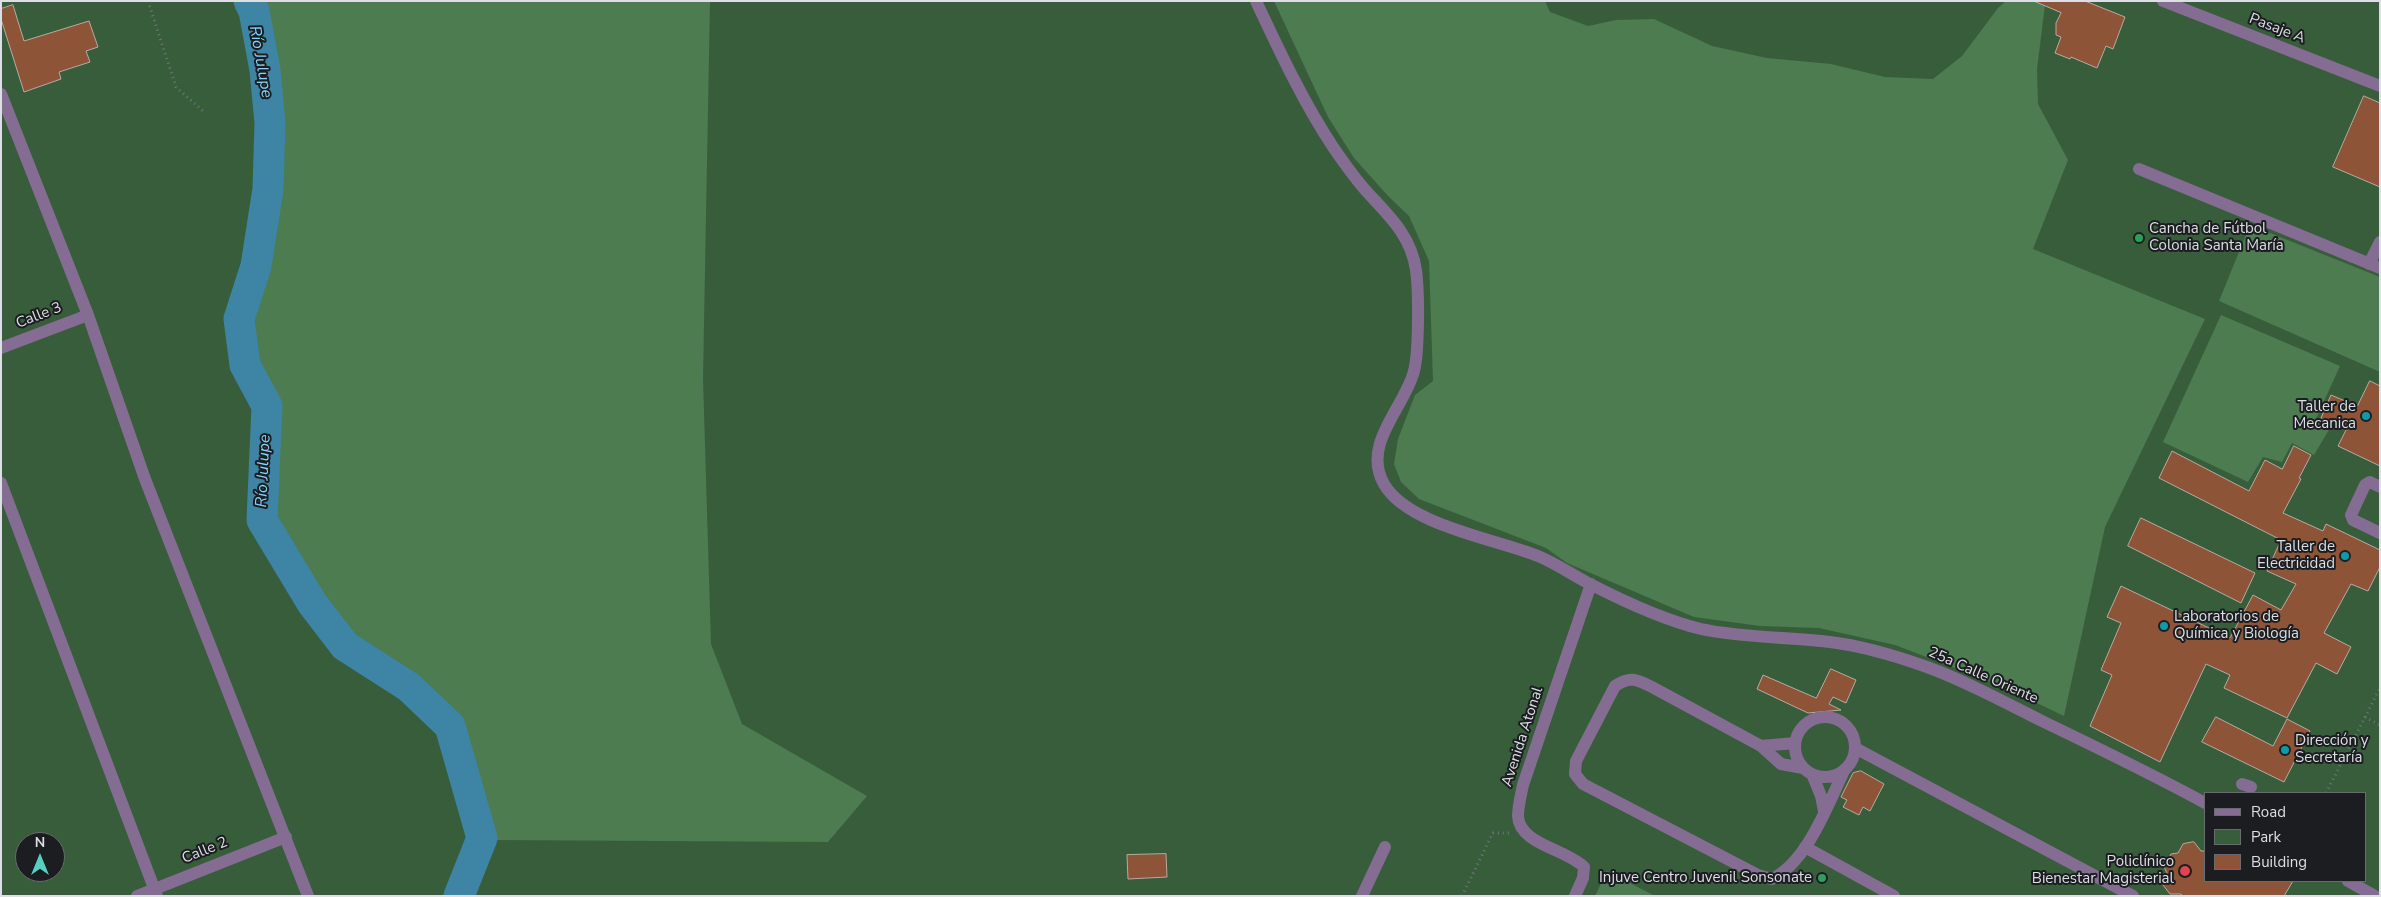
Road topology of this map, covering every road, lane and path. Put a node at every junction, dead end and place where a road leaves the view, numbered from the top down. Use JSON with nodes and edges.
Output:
{"nodes":[{"id":1,"x":148,"y":1,"type":"edge"},
{"id":2,"x":1256,"y":1,"type":"edge"},
{"id":3,"x":2163,"y":1,"type":"edge"},
{"id":4,"x":2380,"y":86,"type":"edge"},
{"id":5,"x":1,"y":94,"type":"edge"},
{"id":6,"x":203,"y":111,"type":"dead end"},
{"id":7,"x":2139,"y":169,"type":"dead end"},
{"id":8,"x":2380,"y":242,"type":"edge"},
{"id":9,"x":2375,"y":266,"type":"edge"},
{"id":10,"x":88,"y":315,"type":"junction"},
{"id":11,"x":1,"y":348,"type":"edge"},
{"id":12,"x":1,"y":484,"type":"edge"},
{"id":13,"x":2380,"y":487,"type":"edge"},
{"id":14,"x":2380,"y":533,"type":"edge"},
{"id":15,"x":1591,"y":584,"type":"junction"},
{"id":16,"x":2380,"y":688,"type":"edge"},
{"id":17,"x":2364,"y":717,"type":"junction"},
{"id":18,"x":2380,"y":725,"type":"edge"},
{"id":19,"x":1795,"y":743,"type":"junction"},
{"id":20,"x":1761,"y":746,"type":"junction"},
{"id":21,"x":1855,"y":748,"type":"junction"},
{"id":22,"x":1845,"y":769,"type":"junction"},
{"id":23,"x":1808,"y":771,"type":"junction"},
{"id":24,"x":2326,"y":792,"type":"edge"},
{"id":25,"x":2204,"y":802,"type":"edge"},
{"id":26,"x":1824,"y":811,"type":"junction"},
{"id":27,"x":1520,"y":826,"type":"junction"},
{"id":28,"x":286,"y":837,"type":"junction"},
{"id":29,"x":1386,"y":847,"type":"dead end"},
{"id":30,"x":1805,"y":847,"type":"junction"},
{"id":31,"x":2350,"y":882,"type":"edge"},
{"id":32,"x":155,"y":892,"type":"edge"},
{"id":33,"x":137,"y":896,"type":"edge"},
{"id":34,"x":308,"y":896,"type":"edge"},
{"id":35,"x":1362,"y":896,"type":"edge"},
{"id":36,"x":1462,"y":896,"type":"edge"},
{"id":37,"x":1574,"y":896,"type":"edge"},
{"id":38,"x":1894,"y":896,"type":"edge"},
{"id":39,"x":2133,"y":896,"type":"edge"},
{"id":40,"x":2375,"y":896,"type":"edge"}],
"edges":[{"from":1,"to":6,"type":"path"},
{"from":2,"to":15,"type":"street","name":"25a Calle Oriente"},
{"from":3,"to":4,"type":"street","name":"Pasaje A"},
{"from":5,"to":10,"type":"street"},
{"from":7,"to":9,"type":"street"},
{"from":8,"to":9,"type":"street"},
{"from":10,"to":11,"type":"street","name":"Calle 3"},
{"from":10,"to":28,"type":"street"},
{"from":12,"to":32,"type":"street"},
{"from":13,"to":14,"type":"street"},
{"from":15,"to":25,"type":"street","name":"25a Calle Oriente"},
{"from":15,"to":27,"type":"street","name":"Avenida Atonal"},
{"from":16,"to":17,"type":"path"},
{"from":17,"to":18,"type":"path"},
{"from":17,"to":24,"type":"path"},
{"from":19,"to":20,"type":"street"},
{"from":19,"to":21,"type":"street"},
{"from":19,"to":23,"type":"street"},
{"from":20,"to":23,"type":"street"},
{"from":20,"to":30,"type":"street"},
{"from":21,"to":22,"type":"street"},
{"from":21,"to":39,"type":"street"},
{"from":22,"to":23,"type":"street"},
{"from":22,"to":26,"type":"street"},
{"from":23,"to":26,"type":"street"},
{"from":26,"to":30,"type":"street"},
{"from":27,"to":36,"type":"path"},
{"from":27,"to":37,"type":"street"},
{"from":28,"to":32,"type":"street","name":"Calle 2"},
{"from":28,"to":34,"type":"street"},
{"from":29,"to":35,"type":"street"},
{"from":30,"to":38,"type":"street"},
{"from":31,"to":40,"type":"street"},
{"from":32,"to":33,"type":"street","name":"Calle 2"}]}
